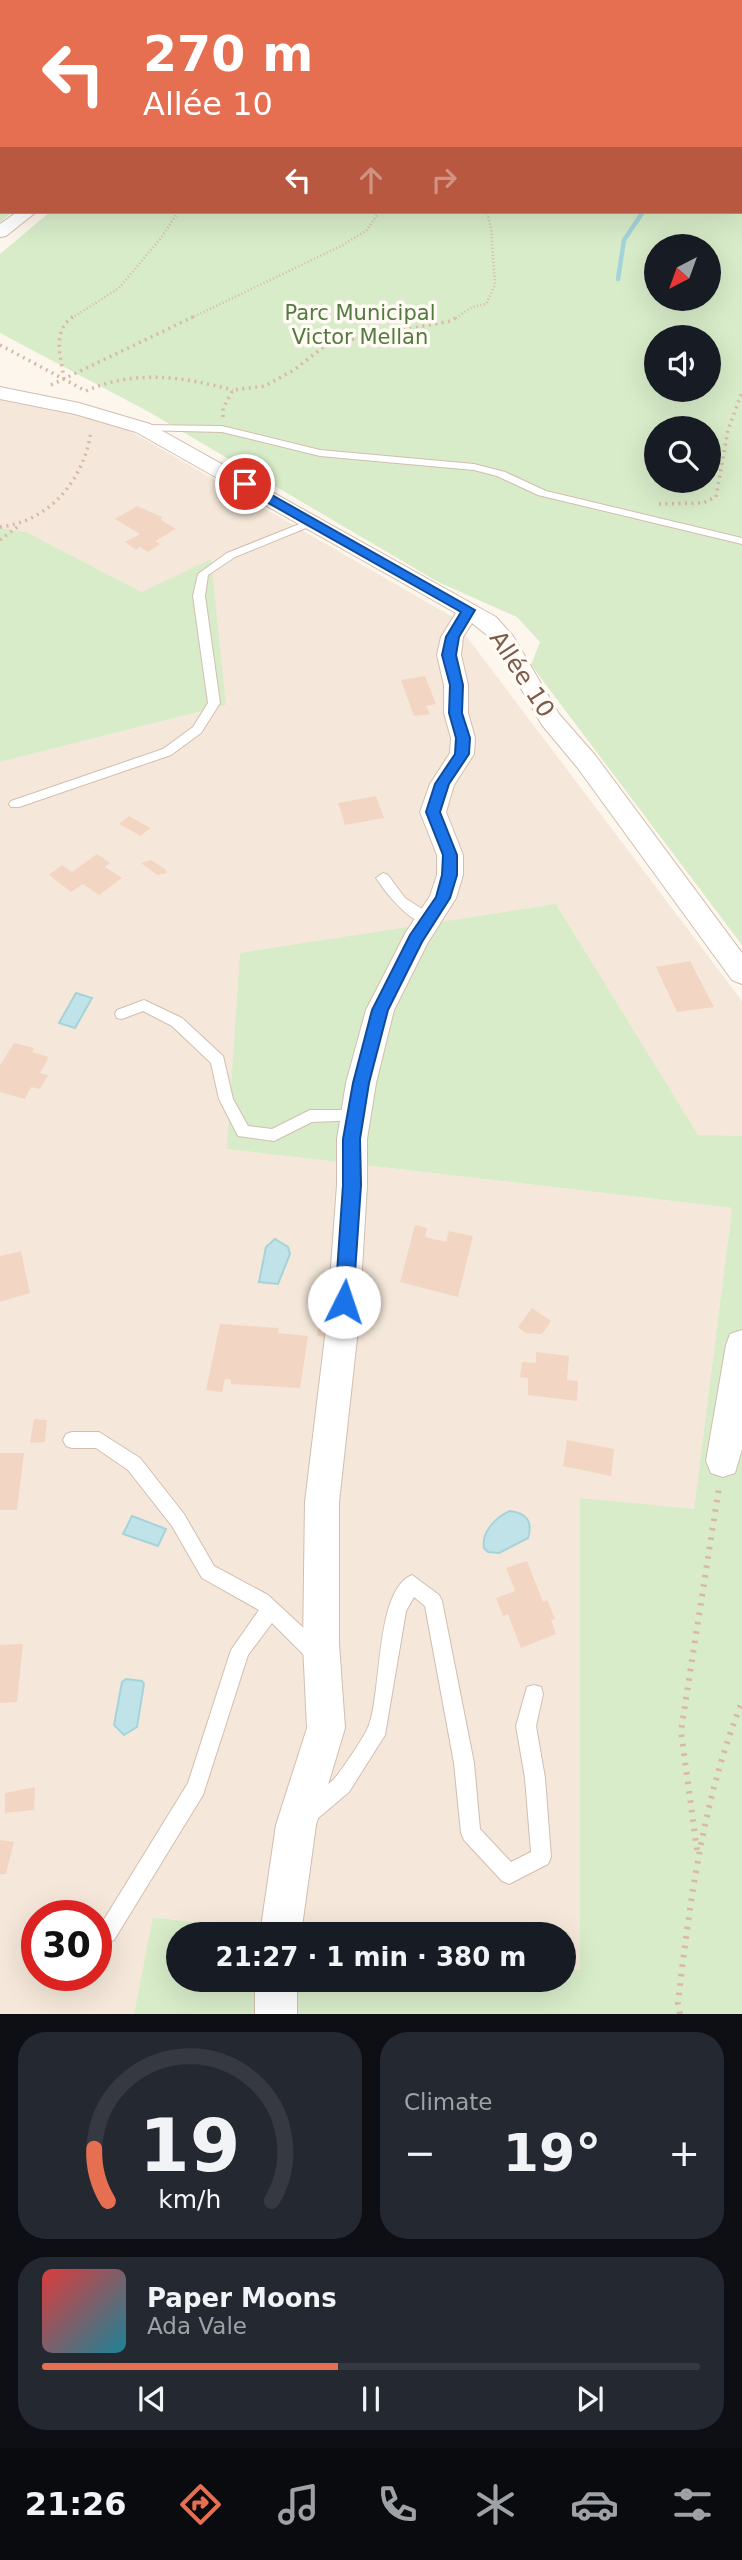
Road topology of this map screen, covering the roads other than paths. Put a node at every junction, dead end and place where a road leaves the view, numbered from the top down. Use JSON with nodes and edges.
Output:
{"nodes":[{"id":1,"x":26,"y":214,"type":"edge"},
{"id":2,"x":0,"y":232,"type":"edge"},
{"id":3,"x":0,"y":393,"type":"edge"},
{"id":4,"x":143,"y":428,"type":"junction"},
{"id":5,"x":312,"y":522,"type":"junction"},
{"id":6,"x":740,"y":540,"type":"edge"},
{"id":7,"x":468,"y":610,"type":"junction"},
{"id":8,"x":15,"y":804,"type":"dead end"},
{"id":9,"x":383,"y":878,"type":"dead end"},
{"id":10,"x":428,"y":920,"type":"junction"},
{"id":11,"x":742,"y":973,"type":"edge"},
{"id":12,"x":122,"y":1014,"type":"dead end"},
{"id":13,"x":356,"y":1116,"type":"junction"},
{"id":14,"x":742,"y":1345,"type":"edge"},
{"id":15,"x":72,"y":1440,"type":"dead end"},
{"id":16,"x":723,"y":1461,"type":"road end"},
{"id":17,"x":271,"y":1609,"type":"junction"},
{"id":18,"x":322,"y":1659,"type":"junction"},
{"id":19,"x":534,"y":1694,"type":"dead end"},
{"id":20,"x":296,"y":1825,"type":"junction"},
{"id":21,"x":282,"y":1922,"type":"edge"},
{"id":22,"x":112,"y":1925,"type":"edge"},
{"id":23,"x":276,"y":1992,"type":"edge"},
{"id":24,"x":276,"y":2014,"type":"edge"}],
"edges":[{"from":1,"to":2,"type":"street"},
{"from":3,"to":4,"type":"street","name":"Allée 10"},
{"from":4,"to":5,"type":"street","name":"Allée 10"},
{"from":4,"to":6,"type":"lane"},
{"from":5,"to":7,"type":"street","name":"Allée 10"},
{"from":5,"to":8,"type":"lane"},
{"from":7,"to":10,"type":"street"},
{"from":7,"to":11,"type":"street","name":"Allée 10"},
{"from":9,"to":10,"type":"lane"},
{"from":10,"to":13,"type":"street"},
{"from":12,"to":13,"type":"lane"},
{"from":13,"to":18,"type":"street"},
{"from":14,"to":16,"type":"street"},
{"from":15,"to":17,"type":"lane"},
{"from":17,"to":18,"type":"lane"},
{"from":17,"to":22,"type":"lane"},
{"from":18,"to":20,"type":"street"},
{"from":19,"to":20,"type":"lane"},
{"from":20,"to":21,"type":"street"},
{"from":23,"to":24,"type":"street"}]}
